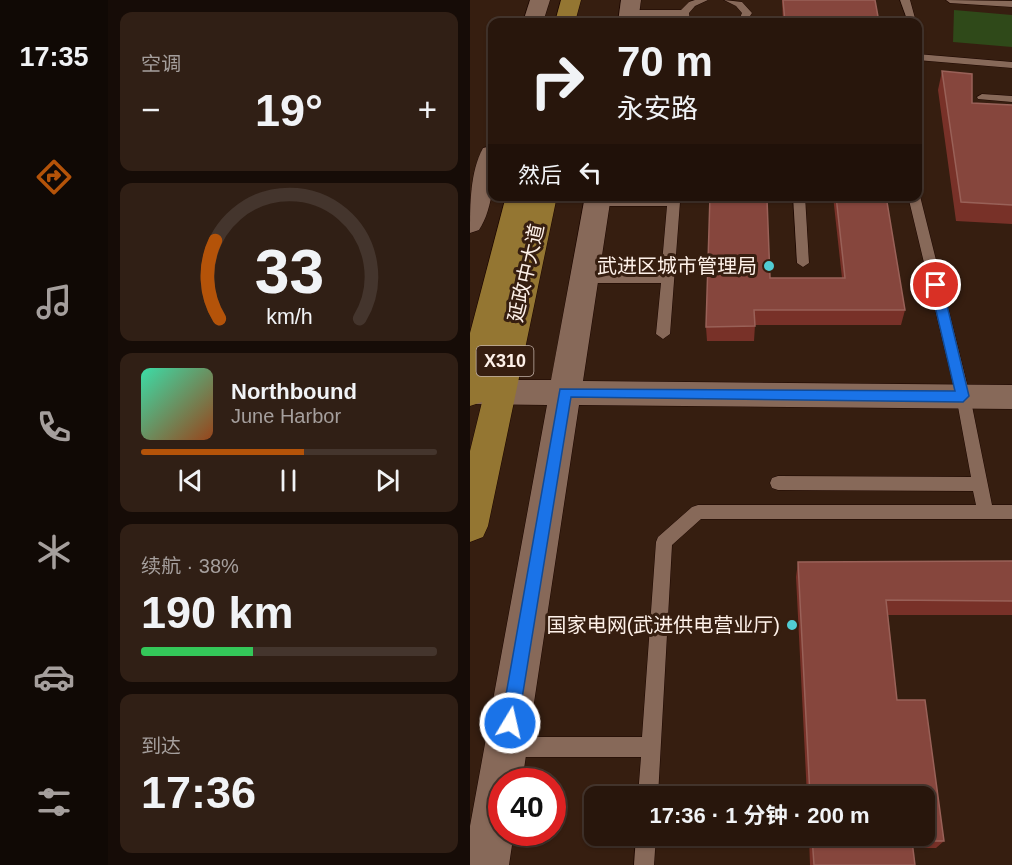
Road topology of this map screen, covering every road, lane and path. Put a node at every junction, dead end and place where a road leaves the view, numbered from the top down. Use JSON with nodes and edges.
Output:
{"nodes":[{"id":1,"x":540,"y":0,"type":"edge"},
{"id":2,"x":571,"y":0,"type":"edge"},
{"id":3,"x":591,"y":0,"type":"edge"},
{"id":4,"x":703,"y":0,"type":"edge"},
{"id":5,"x":730,"y":0,"type":"edge"},
{"id":6,"x":905,"y":0,"type":"edge"},
{"id":7,"x":950,"y":0,"type":"edge"},
{"id":8,"x":1013,"y":4,"type":"edge"},
{"id":9,"x":629,"y":12,"type":"edge"},
{"id":10,"x":534,"y":18,"type":"edge"},
{"id":11,"x":566,"y":18,"type":"edge"},
{"id":12,"x":586,"y":18,"type":"edge"},
{"id":13,"x":686,"y":18,"type":"edge"},
{"id":14,"x":744,"y":18,"type":"edge"},
{"id":15,"x":911,"y":18,"type":"edge"},
{"id":16,"x":922,"y":57,"type":"edge"},
{"id":17,"x":1013,"y":65,"type":"edge"},
{"id":18,"x":982,"y":97,"type":"dead end"},
{"id":19,"x":1013,"y":99,"type":"edge"},
{"id":20,"x":488,"y":166,"type":"edge"},
{"id":21,"x":519,"y":201,"type":"edge"},
{"id":22,"x":542,"y":201,"type":"edge"},
{"id":23,"x":598,"y":201,"type":"edge"},
{"id":24,"x":674,"y":201,"type":"edge"},
{"id":25,"x":799,"y":201,"type":"edge"},
{"id":26,"x":915,"y":201,"type":"edge"},
{"id":27,"x":470,"y":224,"type":"edge"},
{"id":28,"x":803,"y":263,"type":"dead end"},
{"id":29,"x":584,"y":279,"type":"junction"},
{"id":30,"x":668,"y":279,"type":"junction"},
{"id":31,"x":663,"y":334,"type":"dead end"},
{"id":32,"x":565,"y":392,"type":"junction"},
{"id":33,"x":477,"y":393,"type":"edge"},
{"id":34,"x":963,"y":396,"type":"junction"},
{"id":35,"x":1013,"y":397,"type":"edge"},
{"id":36,"x":778,"y":483,"type":"dead end"},
{"id":37,"x":980,"y":484,"type":"junction"},
{"id":38,"x":985,"y":512,"type":"junction"},
{"id":39,"x":1013,"y":512,"type":"edge"},
{"id":40,"x":470,"y":526,"type":"edge"},
{"id":41,"x":506,"y":747,"type":"junction"},
{"id":42,"x":652,"y":747,"type":"junction"},
{"id":43,"x":649,"y":786,"type":"edge"},
{"id":44,"x":645,"y":846,"type":"edge"},
{"id":45,"x":486,"y":865,"type":"edge"},
{"id":46,"x":644,"y":865,"type":"edge"}],
"edges":[{"from":1,"to":10,"type":"street"},
{"from":2,"to":11,"type":"main road"},
{"from":3,"to":12,"type":"main road"},
{"from":4,"to":13,"type":"lane"},
{"from":5,"to":14,"type":"lane"},
{"from":6,"to":15,"type":"lane"},
{"from":7,"to":8,"type":"lane"},
{"from":9,"to":13,"type":"lane"},
{"from":16,"to":17,"type":"lane"},
{"from":18,"to":19,"type":"lane"},
{"from":20,"to":27,"type":"street"},
{"from":21,"to":33,"type":"main road","name":"延政中大道","number":"X310"},
{"from":22,"to":33,"type":"main road","name":"延政中大道","number":"X310"},
{"from":23,"to":29,"type":"street"},
{"from":24,"to":30,"type":"lane"},
{"from":25,"to":28,"type":"lane"},
{"from":26,"to":34,"type":"lane"},
{"from":29,"to":30,"type":"lane"},
{"from":29,"to":32,"type":"street"},
{"from":30,"to":31,"type":"lane"},
{"from":32,"to":33,"type":"street"},
{"from":32,"to":34,"type":"street"},
{"from":32,"to":41,"type":"street"},
{"from":33,"to":40,"type":"main road","name":"延政中大道","number":"X310"},
{"from":34,"to":35,"type":"street"},
{"from":34,"to":37,"type":"lane"},
{"from":36,"to":37,"type":"lane"},
{"from":37,"to":38,"type":"lane"},
{"from":38,"to":39,"type":"lane"},
{"from":38,"to":42,"type":"lane"},
{"from":41,"to":42,"type":"lane"},
{"from":41,"to":45,"type":"street"},
{"from":42,"to":43,"type":"lane"},
{"from":44,"to":46,"type":"lane"}]}
